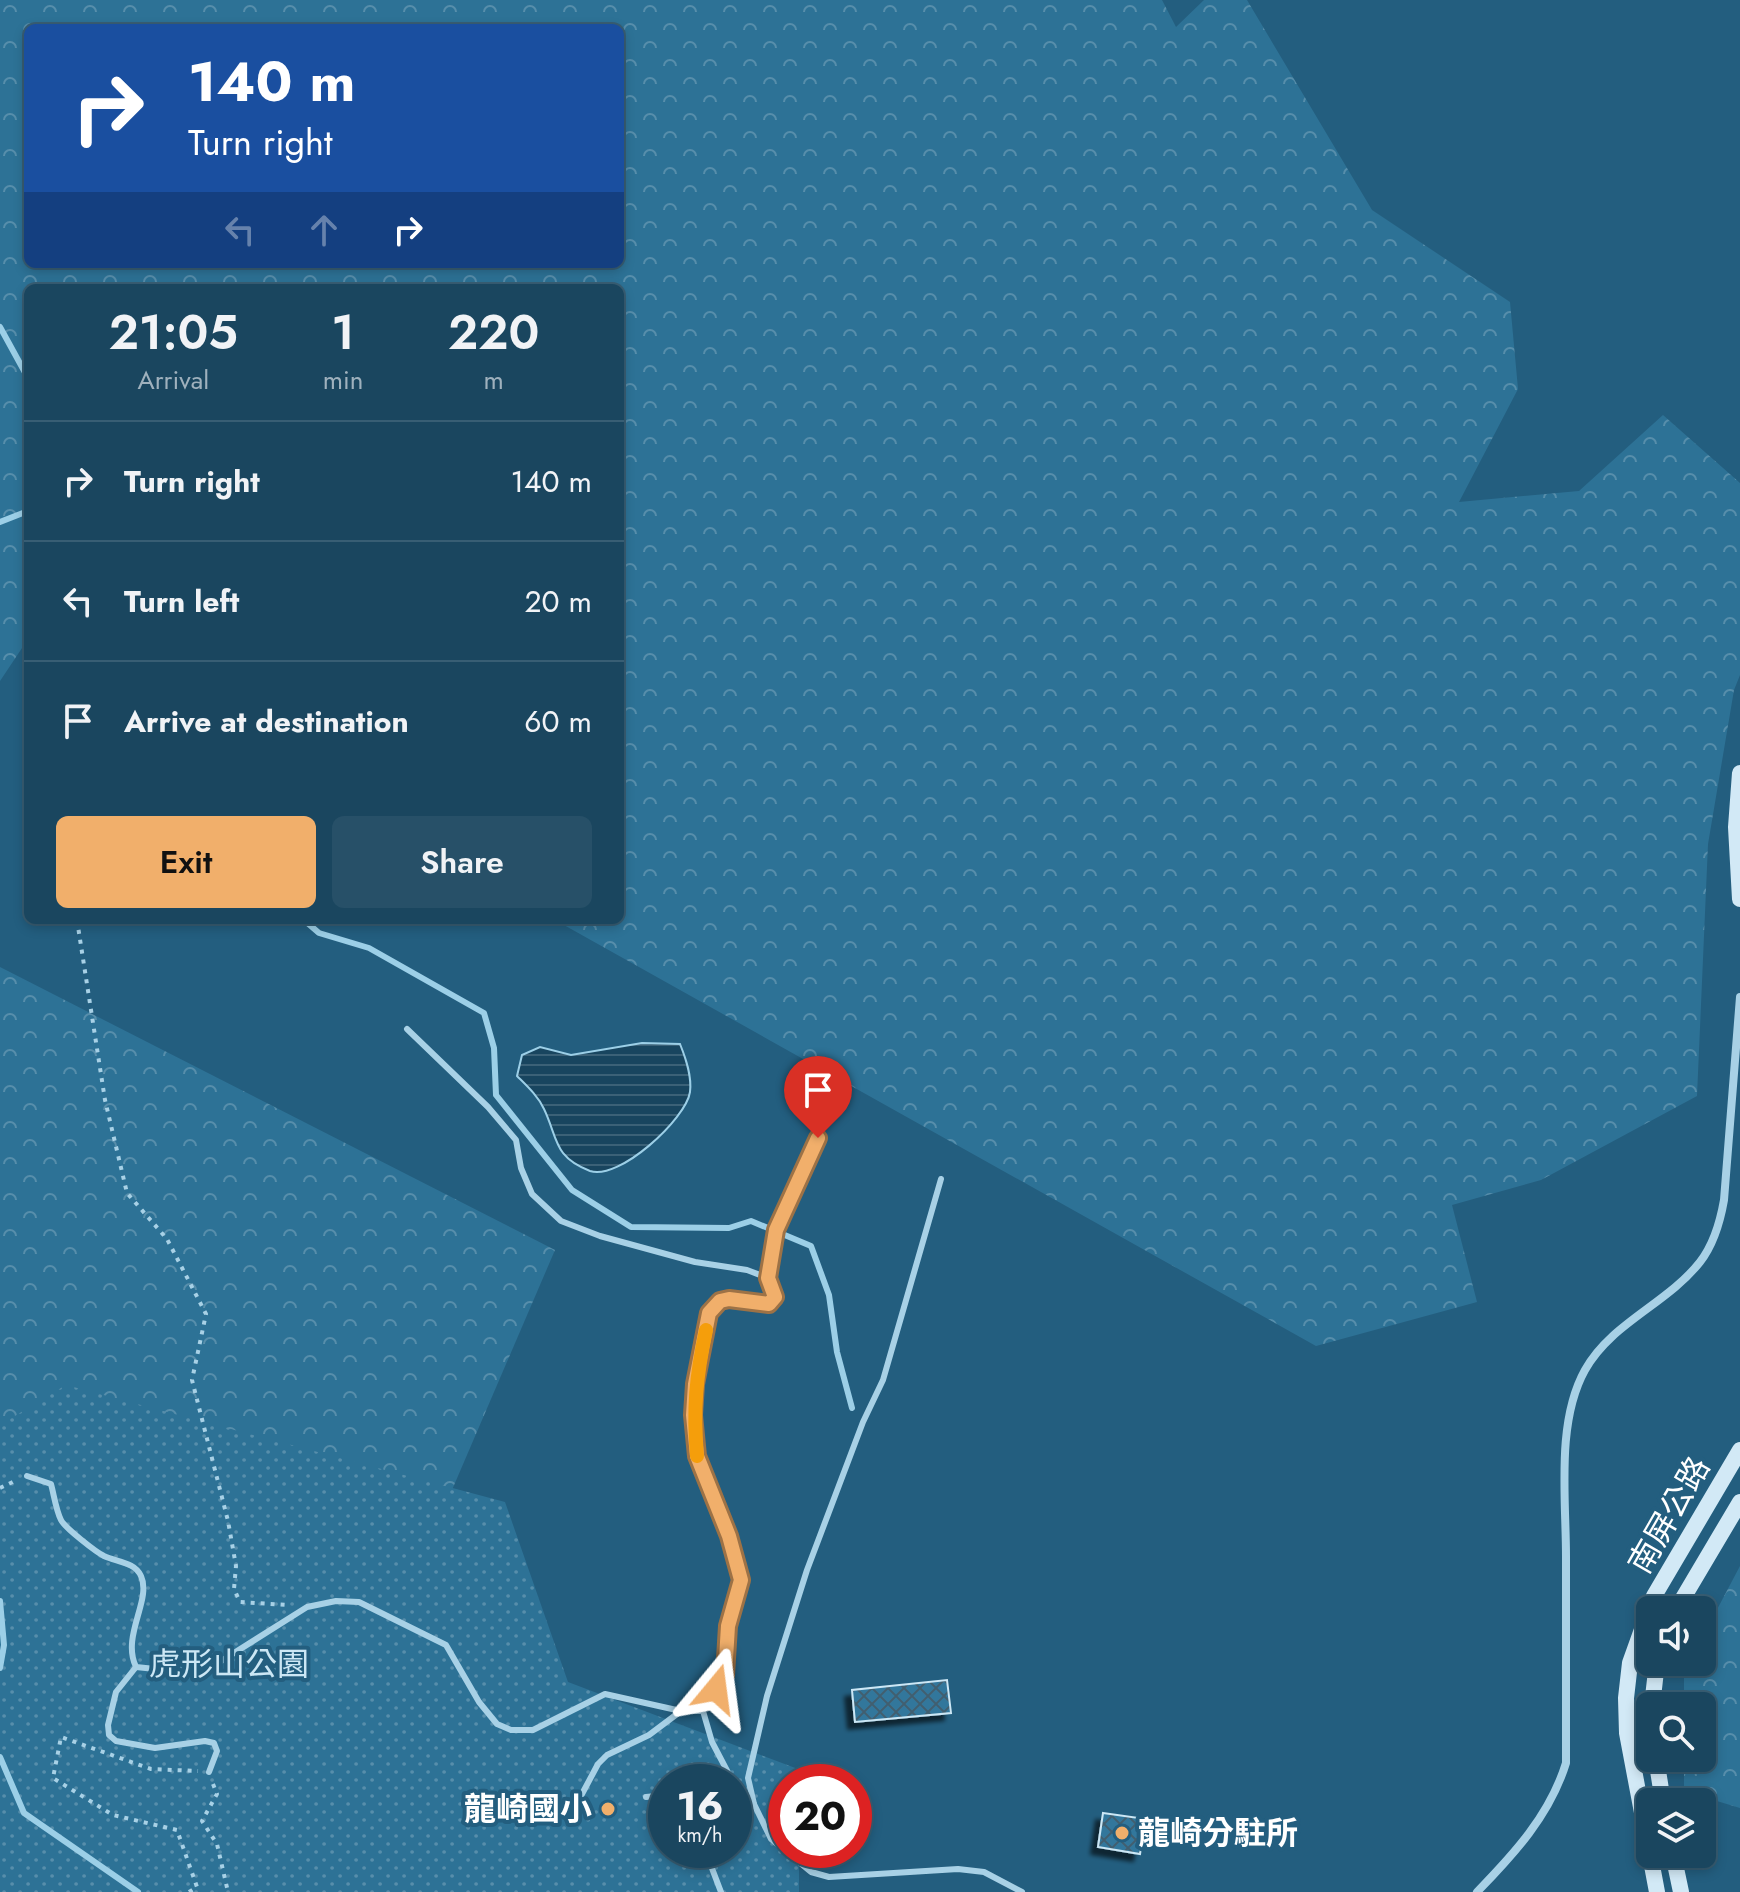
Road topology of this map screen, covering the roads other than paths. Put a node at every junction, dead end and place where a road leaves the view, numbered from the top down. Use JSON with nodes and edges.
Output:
{"nodes":[{"id":1,"x":1740,"y":773,"type":"edge"},
{"id":2,"x":1740,"y":899,"type":"edge"},
{"id":3,"x":1740,"y":997,"type":"edge"},
{"id":4,"x":407,"y":1029,"type":"dead end"},
{"id":5,"x":828,"y":1116,"type":"dead end"},
{"id":6,"x":941,"y":1179,"type":"dead end"},
{"id":7,"x":768,"y":1278,"type":"junction"},
{"id":8,"x":1740,"y":1450,"type":"edge"},
{"id":9,"x":27,"y":1476,"type":"dead end"},
{"id":10,"x":1740,"y":1502,"type":"edge"},
{"id":11,"x":1684,"y":1596,"type":"edge"},
{"id":12,"x":136,"y":1667,"type":"junction"},
{"id":13,"x":681,"y":1711,"type":"junction"},
{"id":14,"x":703,"y":1711,"type":"junction"},
{"id":15,"x":724,"y":1764,"type":"edge"},
{"id":16,"x":209,"y":1772,"type":"road end"},
{"id":17,"x":582,"y":1794,"type":"dead end"},
{"id":18,"x":754,"y":1804,"type":"joint"},
{"id":19,"x":712,"y":1868,"type":"edge"},
{"id":20,"x":1676,"y":1868,"type":"edge"},
{"id":21,"x":721,"y":1892,"type":"edge"},
{"id":22,"x":1022,"y":1892,"type":"edge"},
{"id":23,"x":1477,"y":1892,"type":"edge"},
{"id":24,"x":1657,"y":1892,"type":"edge"},
{"id":25,"x":1681,"y":1892,"type":"edge"}],
"edges":[{"from":1,"to":2,"type":"main road"},
{"from":3,"to":23,"type":"street"},
{"from":4,"to":7,"type":"lane"},
{"from":5,"to":7,"type":"lane"},
{"from":6,"to":18,"type":"lane"},
{"from":7,"to":14,"type":"lane"},
{"from":8,"to":24,"type":"main road","name":"南屏公路"},
{"from":9,"to":12,"type":"lane"},
{"from":10,"to":11,"type":"main road","name":"南屏公路"},
{"from":12,"to":13,"type":"lane"},
{"from":12,"to":16,"type":"lane"},
{"from":13,"to":14,"type":"lane"},
{"from":13,"to":17,"type":"lane"},
{"from":14,"to":15,"type":"lane"},
{"from":18,"to":22,"type":"lane"},
{"from":19,"to":21,"type":"lane"},
{"from":20,"to":25,"type":"main road"}]}
